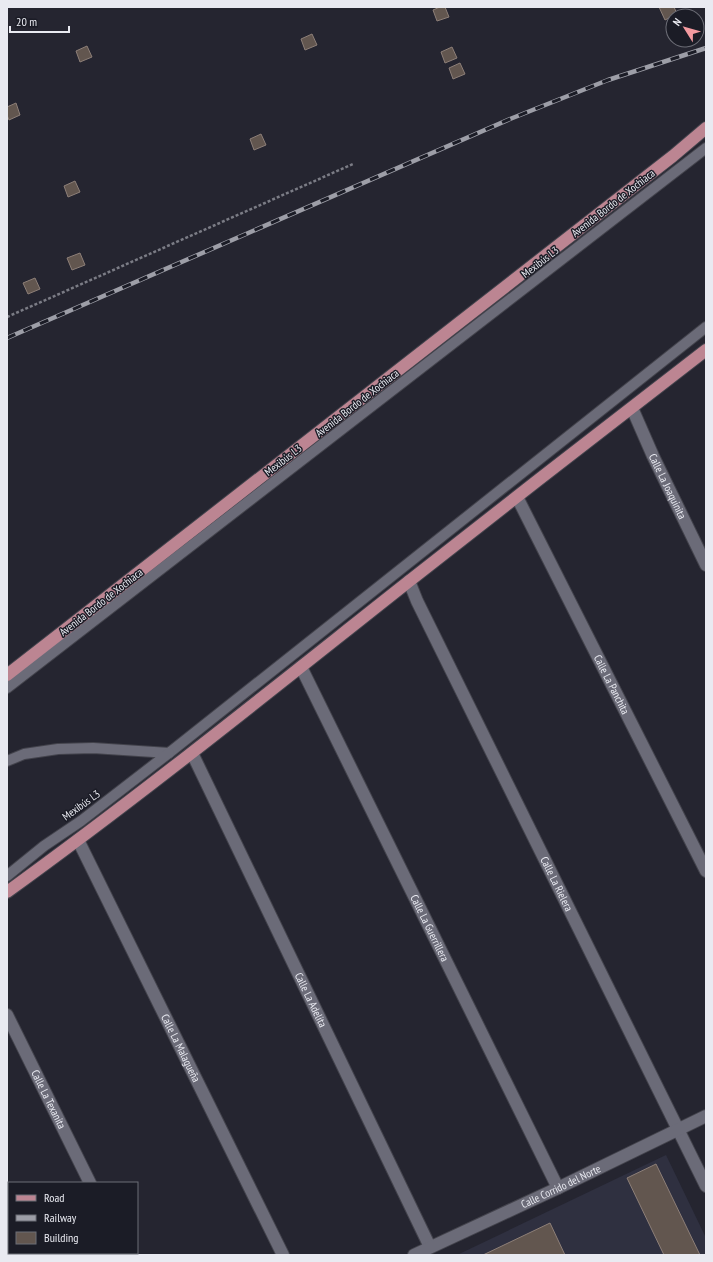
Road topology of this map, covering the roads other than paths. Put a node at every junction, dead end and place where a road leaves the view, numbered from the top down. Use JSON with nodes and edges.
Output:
{"nodes":[{"id":1,"x":706,"y":128,"type":"edge"},
{"id":2,"x":706,"y":148,"type":"edge"},
{"id":3,"x":706,"y":327,"type":"edge"},
{"id":4,"x":706,"y":350,"type":"edge"},
{"id":5,"x":632,"y":408,"type":"junction"},
{"id":6,"x":517,"y":497,"type":"junction"},
{"id":7,"x":706,"y":565,"type":"edge"},
{"id":8,"x":410,"y":581,"type":"junction"},
{"id":9,"x":301,"y":667,"type":"junction"},
{"id":10,"x":7,"y":675,"type":"edge"},
{"id":11,"x":7,"y":688,"type":"edge"},
{"id":12,"x":169,"y":753,"type":"junction"},
{"id":13,"x":192,"y":753,"type":"junction"},
{"id":14,"x":7,"y":761,"type":"edge"},
{"id":15,"x":78,"y":840,"type":"junction"},
{"id":16,"x":706,"y":871,"type":"edge"},
{"id":17,"x":7,"y":876,"type":"edge"},
{"id":18,"x":7,"y":892,"type":"edge"},
{"id":19,"x":7,"y":1015,"type":"edge"},
{"id":20,"x":706,"y":1116,"type":"edge"},
{"id":21,"x":678,"y":1130,"type":"junction"},
{"id":22,"x":90,"y":1182,"type":"edge"},
{"id":23,"x":706,"y":1186,"type":"edge"},
{"id":24,"x":558,"y":1188,"type":"junction"},
{"id":25,"x":430,"y":1247,"type":"junction"},
{"id":26,"x":283,"y":1255,"type":"edge"},
{"id":27,"x":414,"y":1255,"type":"edge"}],
"edges":[{"from":1,"to":10,"type":"main road","name":"Avenida Bordo de Xochiaca"},
{"from":2,"to":11,"type":"lane","name":"Mexibús L3"},
{"from":3,"to":12,"type":"lane","name":"Mexibús L3"},
{"from":4,"to":5,"type":"main road"},
{"from":5,"to":6,"type":"main road"},
{"from":5,"to":7,"type":"street","name":"Calle La Joaquinita"},
{"from":6,"to":8,"type":"main road"},
{"from":6,"to":16,"type":"street","name":"Calle La Panchita"},
{"from":8,"to":9,"type":"main road"},
{"from":8,"to":21,"type":"street","name":"Calle La Rielera"},
{"from":9,"to":13,"type":"main road"},
{"from":9,"to":24,"type":"street","name":"Calle La Guerrillera"},
{"from":12,"to":14,"type":"lane"},
{"from":12,"to":17,"type":"lane","name":"Mexibús L3"},
{"from":13,"to":15,"type":"main road"},
{"from":13,"to":25,"type":"street","name":"Calle La Adelita"},
{"from":15,"to":18,"type":"main road"},
{"from":15,"to":26,"type":"street","name":"Calle La Malagueña"},
{"from":19,"to":22,"type":"street","name":"Calle La Texanita"},
{"from":20,"to":21,"type":"street","name":"Calle Corrido del Norte"},
{"from":21,"to":23,"type":"street","name":"Calle La Rielera"},
{"from":21,"to":24,"type":"street","name":"Calle Corrido del Norte"},
{"from":24,"to":25,"type":"street","name":"Calle Corrido del Norte"},
{"from":25,"to":27,"type":"street","name":"Calle Corrido del Norte"}]}
